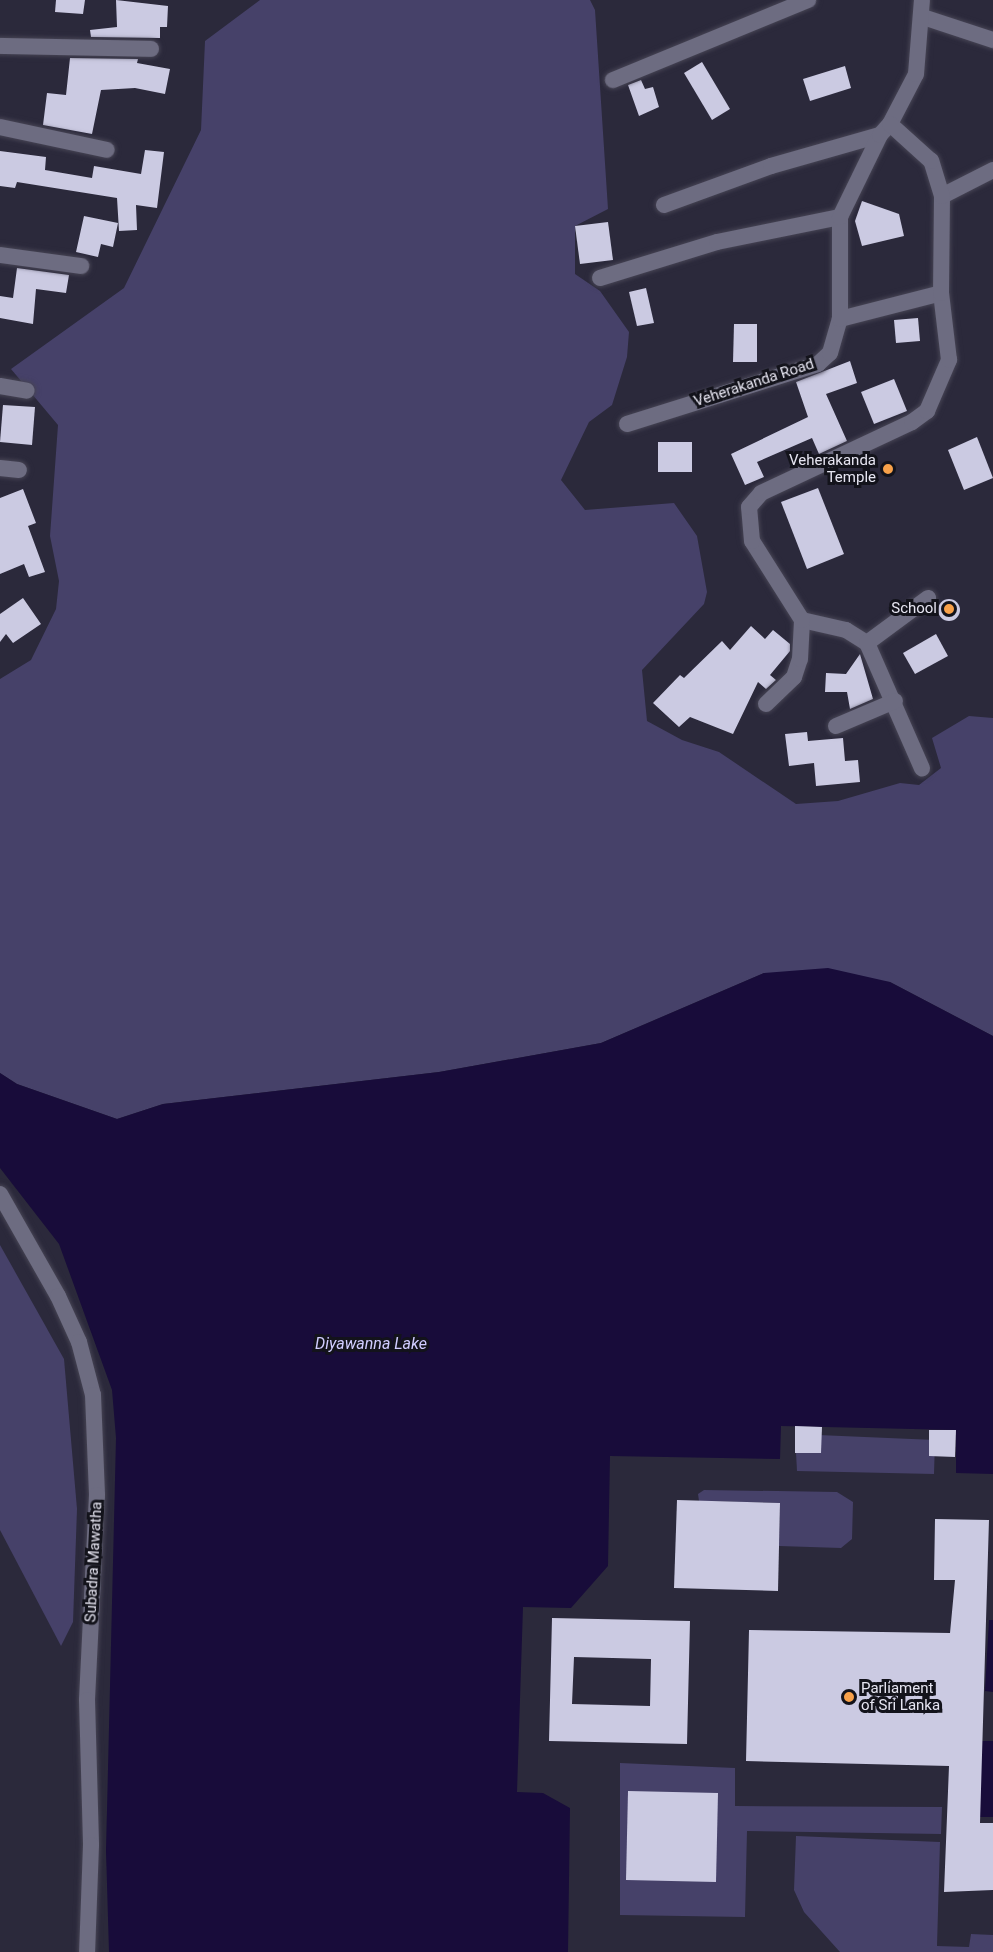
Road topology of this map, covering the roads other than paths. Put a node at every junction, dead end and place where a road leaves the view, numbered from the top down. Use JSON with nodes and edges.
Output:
{"nodes":[{"id":1,"x":808,"y":0,"type":"edge"},
{"id":2,"x":922,"y":0,"type":"edge"},
{"id":3,"x":923,"y":17,"type":"junction"},
{"id":4,"x":993,"y":40,"type":"edge"},
{"id":5,"x":0,"y":46,"type":"edge"},
{"id":6,"x":151,"y":49,"type":"dead end"},
{"id":7,"x":613,"y":80,"type":"dead end"},
{"id":8,"x":0,"y":127,"type":"edge"},
{"id":9,"x":885,"y":129,"type":"junction"},
{"id":10,"x":107,"y":150,"type":"dead end"},
{"id":11,"x":993,"y":170,"type":"edge"},
{"id":12,"x":942,"y":196,"type":"junction"},
{"id":13,"x":664,"y":205,"type":"dead end"},
{"id":14,"x":840,"y":217,"type":"junction"},
{"id":15,"x":0,"y":255,"type":"edge"},
{"id":16,"x":81,"y":266,"type":"dead end"},
{"id":17,"x":600,"y":278,"type":"dead end"},
{"id":18,"x":941,"y":293,"type":"junction"},
{"id":19,"x":840,"y":319,"type":"junction"},
{"id":20,"x":0,"y":386,"type":"edge"},
{"id":21,"x":27,"y":391,"type":"dead end"},
{"id":22,"x":627,"y":424,"type":"dead end"},
{"id":23,"x":0,"y":468,"type":"edge"},
{"id":24,"x":19,"y":470,"type":"dead end"},
{"id":25,"x":928,"y":598,"type":"dead end"},
{"id":26,"x":802,"y":620,"type":"junction"},
{"id":27,"x":867,"y":643,"type":"junction"},
{"id":28,"x":896,"y":702,"type":"junction"},
{"id":29,"x":766,"y":704,"type":"dead end"},
{"id":30,"x":836,"y":726,"type":"dead end"},
{"id":31,"x":922,"y":768,"type":"dead end"},
{"id":32,"x":0,"y":1194,"type":"edge"},
{"id":33,"x":87,"y":1952,"type":"edge"}],
"edges":[{"from":1,"to":7,"type":"street"},
{"from":2,"to":3,"type":"street","name":"Veherakanda Road"},
{"from":3,"to":4,"type":"street"},
{"from":3,"to":9,"type":"street","name":"Veherakanda Road"},
{"from":5,"to":6,"type":"street"},
{"from":8,"to":10,"type":"street"},
{"from":9,"to":12,"type":"street"},
{"from":9,"to":13,"type":"street"},
{"from":9,"to":14,"type":"street","name":"Veherakanda Road"},
{"from":11,"to":12,"type":"street"},
{"from":12,"to":18,"type":"street"},
{"from":14,"to":17,"type":"street"},
{"from":14,"to":19,"type":"street","name":"Veherakanda Road"},
{"from":15,"to":16,"type":"street"},
{"from":18,"to":19,"type":"street"},
{"from":18,"to":26,"type":"street"},
{"from":19,"to":22,"type":"street","name":"Veherakanda Road"},
{"from":20,"to":21,"type":"street"},
{"from":23,"to":24,"type":"street"},
{"from":25,"to":27,"type":"street"},
{"from":26,"to":27,"type":"street"},
{"from":26,"to":29,"type":"street"},
{"from":27,"to":28,"type":"street"},
{"from":28,"to":30,"type":"street"},
{"from":28,"to":31,"type":"street"},
{"from":32,"to":33,"type":"street","name":"Subadra Mawatha"}]}
